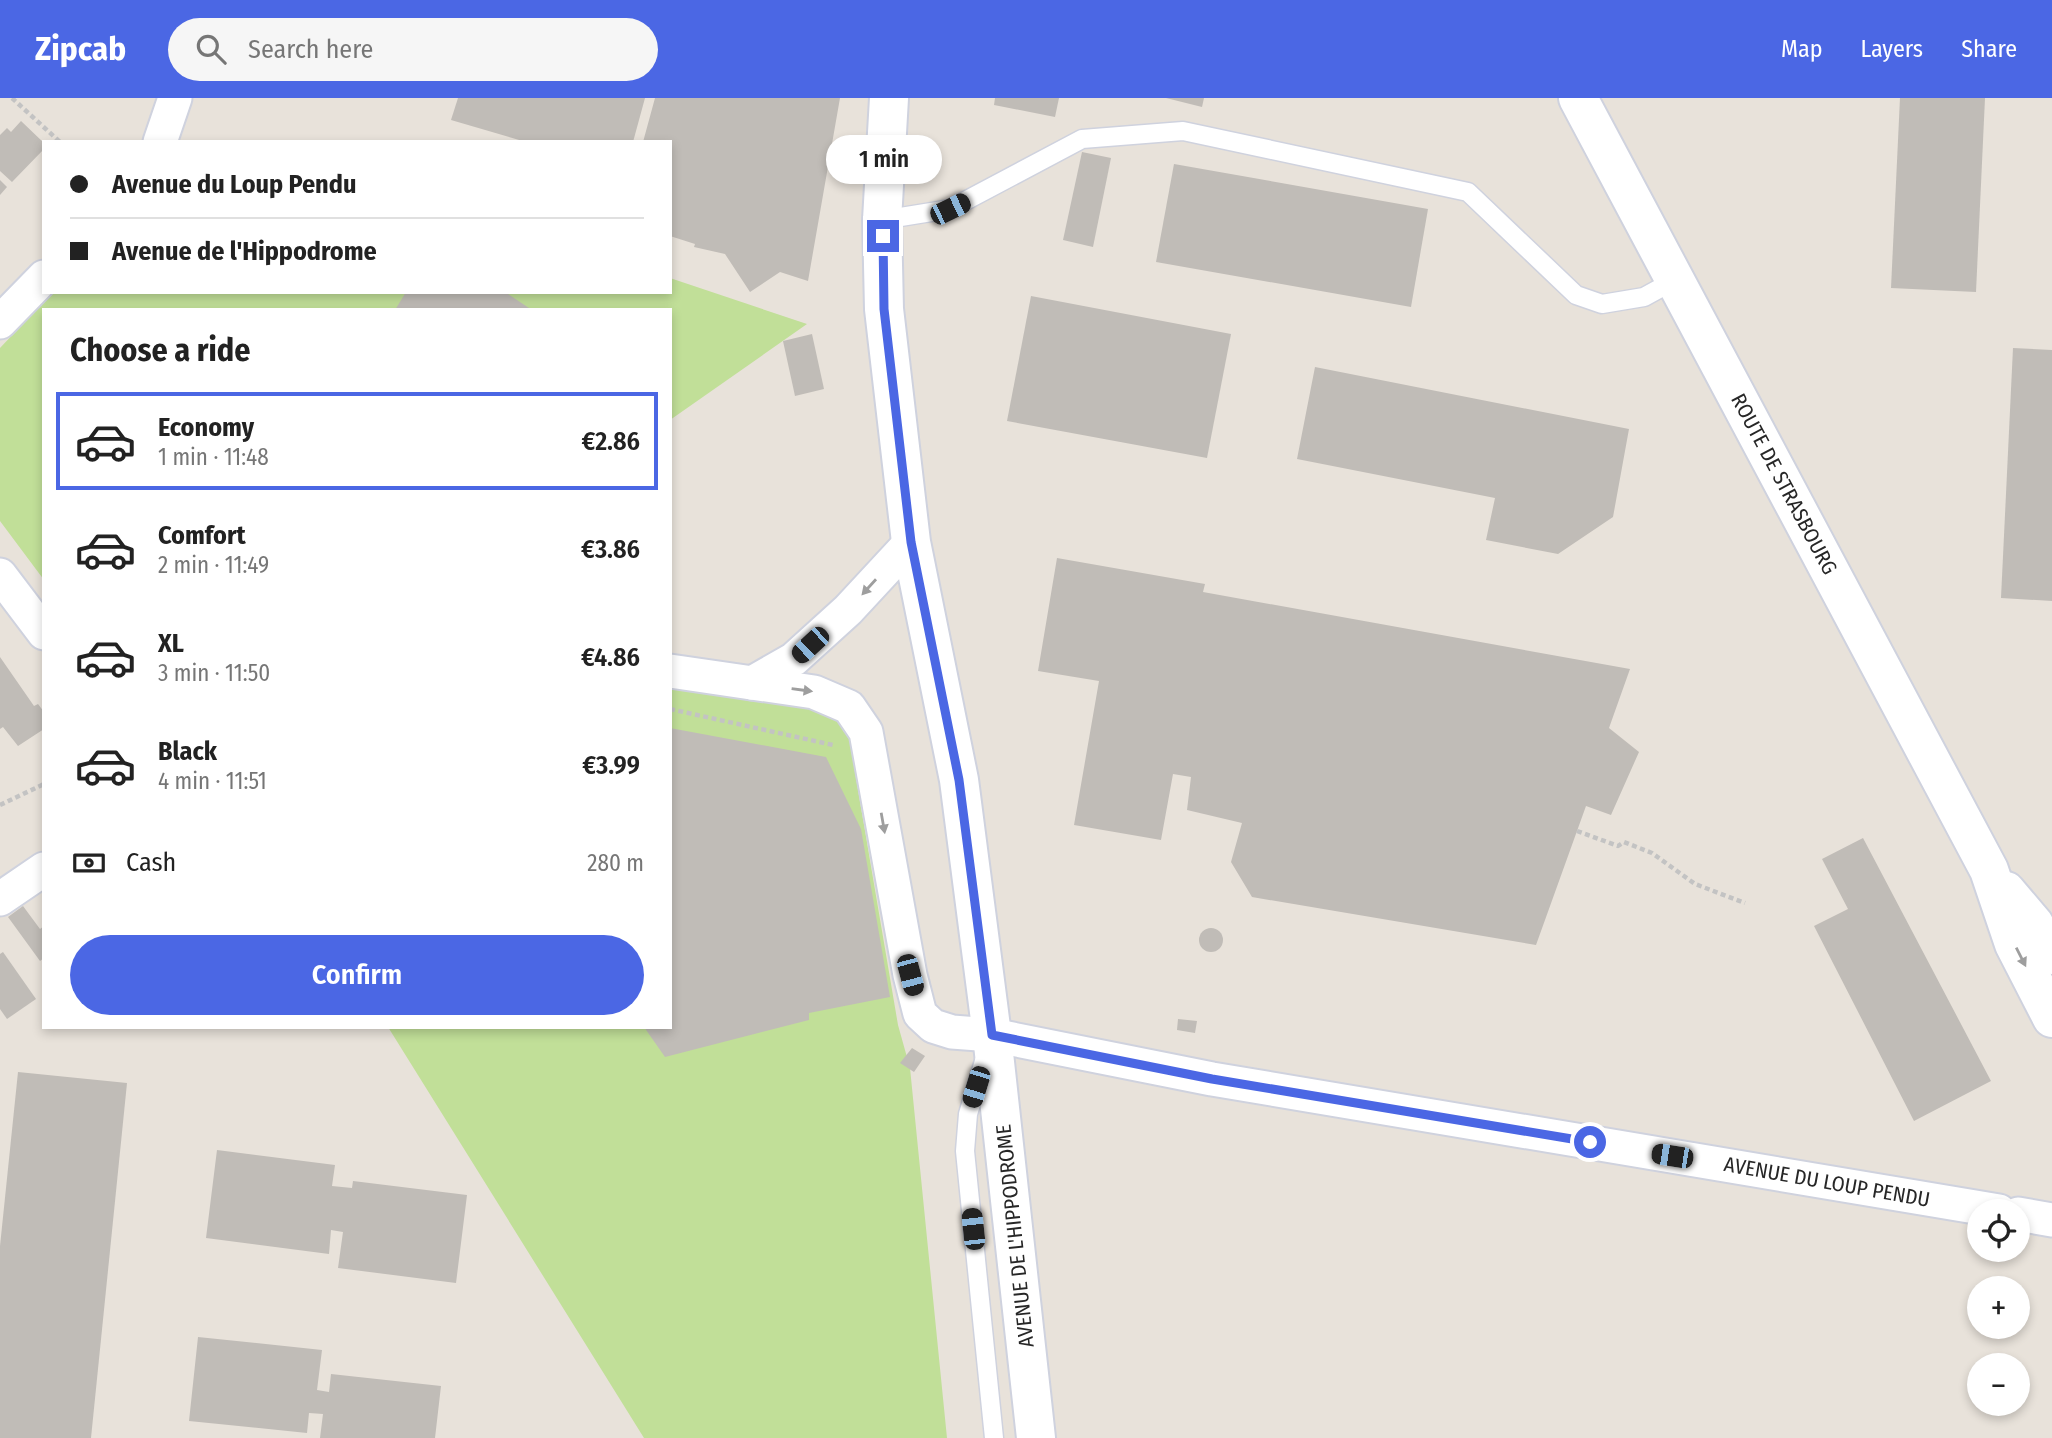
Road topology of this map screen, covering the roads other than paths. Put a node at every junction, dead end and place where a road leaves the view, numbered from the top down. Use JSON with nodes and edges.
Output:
{"nodes":[{"id":1,"x":175,"y":98,"type":"edge"},
{"id":2,"x":889,"y":98,"type":"edge"},
{"id":3,"x":1578,"y":98,"type":"edge"},
{"id":4,"x":161,"y":140,"type":"edge"},
{"id":5,"x":882,"y":220,"type":"junction"},
{"id":6,"x":42,"y":279,"type":"edge"},
{"id":7,"x":1675,"y":280,"type":"junction"},
{"id":8,"x":0,"y":322,"type":"edge"},
{"id":9,"x":911,"y":542,"type":"junction"},
{"id":10,"x":3,"y":585,"type":"edge"},
{"id":11,"x":42,"y":631,"type":"edge"},
{"id":12,"x":672,"y":671,"type":"edge"},
{"id":13,"x":752,"y":683,"type":"junction"},
{"id":14,"x":42,"y":870,"type":"edge"},
{"id":15,"x":1989,"y":870,"type":"junction"},
{"id":16,"x":0,"y":899,"type":"edge"},
{"id":17,"x":2052,"y":955,"type":"edge"},
{"id":18,"x":2052,"y":1018,"type":"edge"},
{"id":19,"x":977,"y":1034,"type":"junction"},
{"id":20,"x":1967,"y":1206,"type":"edge"},
{"id":21,"x":2030,"y":1216,"type":"edge"},
{"id":22,"x":2052,"y":1220,"type":"edge"},
{"id":23,"x":994,"y":1438,"type":"edge"},
{"id":24,"x":1036,"y":1438,"type":"edge"}],
"edges":[{"from":1,"to":4,"type":"street"},
{"from":2,"to":5,"type":"main road","name":"AVENUE DE L'HIPPODROME"},
{"from":3,"to":7,"type":"main road","name":"ROUTE DE STRASBOURG"},
{"from":5,"to":7,"type":"lane"},
{"from":5,"to":9,"type":"main road","name":"AVENUE DE L'HIPPODROME"},
{"from":6,"to":8,"type":"street"},
{"from":7,"to":15,"type":"main road","name":"ROUTE DE STRASBOURG"},
{"from":9,"to":13,"type":"street","one_way":true},
{"from":9,"to":19,"type":"main road","name":"AVENUE DE L'HIPPODROME"},
{"from":10,"to":11,"type":"street"},
{"from":12,"to":13,"type":"street","name":"AVENUE DU LOUP PENDU"},
{"from":13,"to":19,"type":"street","name":"AVENUE DU LOUP PENDU","one_way":true},
{"from":14,"to":16,"type":"street"},
{"from":15,"to":17,"type":"main road","name":"ROUTE DE STRASBOURG"},
{"from":15,"to":18,"type":"main road","name":"ROUTE DE STRASBOURG","one_way":true},
{"from":19,"to":20,"type":"street","name":"AVENUE DU LOUP PENDU"},
{"from":19,"to":23,"type":"lane","name":"AVENUE DE L'HIPPODROME"},
{"from":19,"to":24,"type":"main road","name":"AVENUE DE L'HIPPODROME"},
{"from":21,"to":22,"type":"street"}]}
